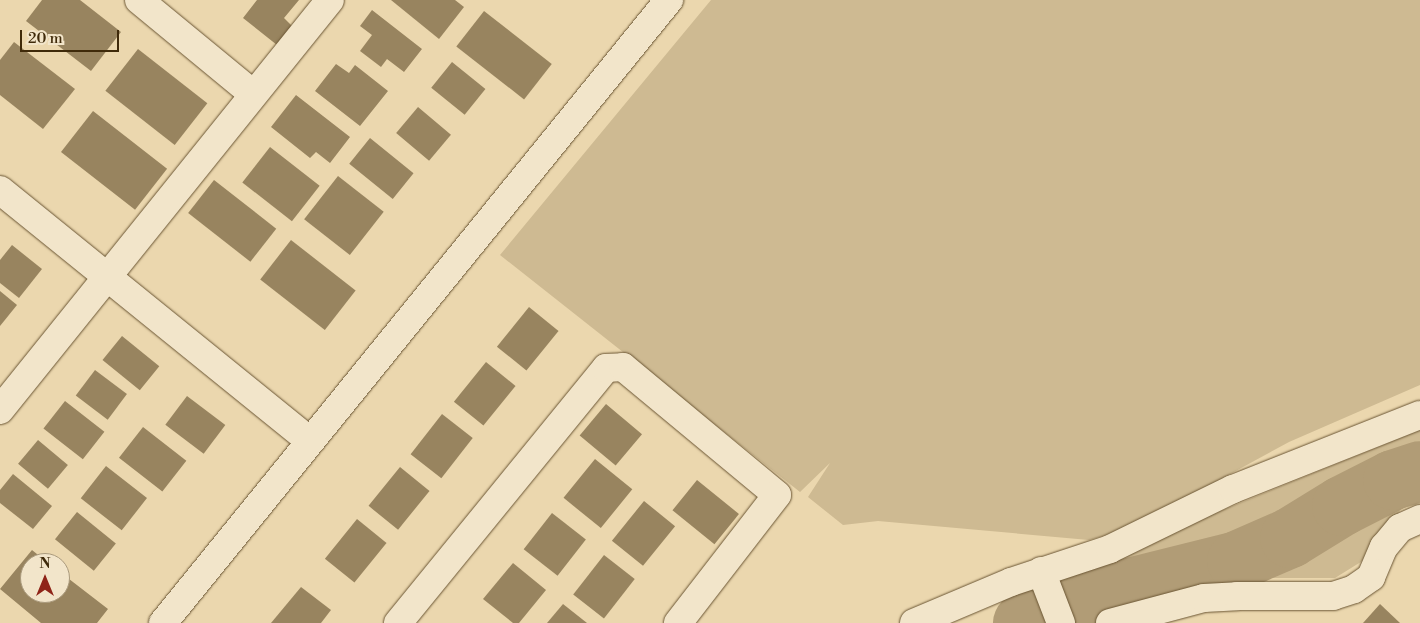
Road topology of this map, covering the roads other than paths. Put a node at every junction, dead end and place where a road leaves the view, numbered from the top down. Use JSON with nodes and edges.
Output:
{"nodes":[{"id":1,"x":139,"y":0,"type":"edge"},
{"id":2,"x":330,"y":0,"type":"edge"},
{"id":3,"x":669,"y":0,"type":"edge"},
{"id":4,"x":253,"y":94,"type":"junction"},
{"id":5,"x":0,"y":190,"type":"edge"},
{"id":6,"x":108,"y":277,"type":"junction"},
{"id":7,"x":0,"y":410,"type":"edge"},
{"id":8,"x":1420,"y":414,"type":"edge"},
{"id":9,"x":310,"y":441,"type":"junction"},
{"id":10,"x":1420,"y":519,"type":"edge"},
{"id":11,"x":1043,"y":576,"type":"junction"},
{"id":12,"x":163,"y":623,"type":"edge"},
{"id":13,"x":398,"y":623,"type":"edge"},
{"id":14,"x":678,"y":623,"type":"edge"},
{"id":15,"x":914,"y":623,"type":"edge"},
{"id":16,"x":1061,"y":623,"type":"edge"},
{"id":17,"x":1110,"y":623,"type":"edge"}],
"edges":[{"from":1,"to":4,"type":"street"},
{"from":2,"to":4,"type":"street"},
{"from":3,"to":9,"type":"street"},
{"from":4,"to":6,"type":"street"},
{"from":5,"to":6,"type":"street"},
{"from":6,"to":7,"type":"street"},
{"from":6,"to":9,"type":"street"},
{"from":8,"to":11,"type":"street"},
{"from":9,"to":12,"type":"street"},
{"from":10,"to":17,"type":"street"},
{"from":11,"to":15,"type":"street"},
{"from":11,"to":16,"type":"street"},
{"from":13,"to":14,"type":"street"}]}
